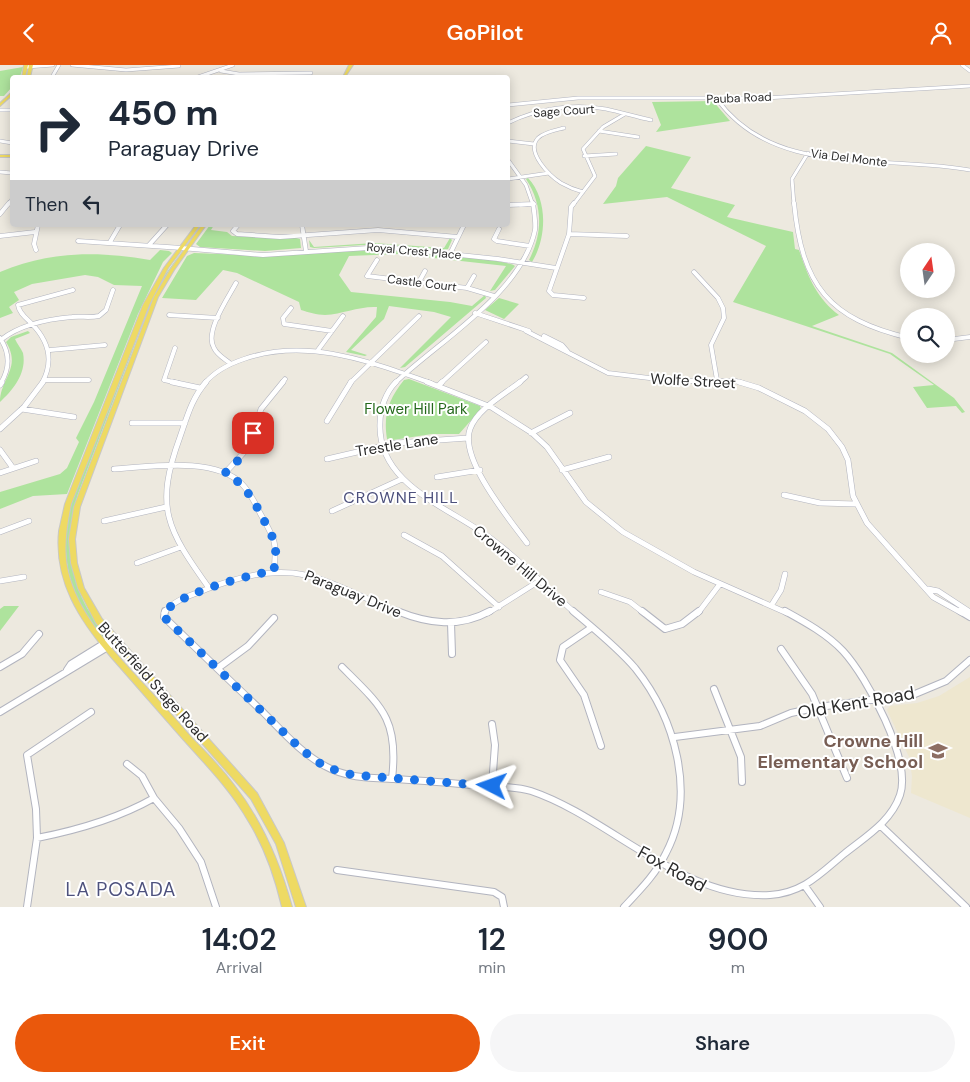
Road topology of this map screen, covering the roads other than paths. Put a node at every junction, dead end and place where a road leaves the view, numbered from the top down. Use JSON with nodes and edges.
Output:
{"nodes":[{"id":1,"x":53,"y":65,"type":"edge"},
{"id":2,"x":72,"y":65,"type":"edge"},
{"id":3,"x":99,"y":65,"type":"edge"},
{"id":4,"x":233,"y":65,"type":"edge"},
{"id":5,"x":962,"y":65,"type":"edge"},
{"id":6,"x":26,"y":66,"type":"edge"},
{"id":7,"x":31,"y":66,"type":"edge"},
{"id":8,"x":179,"y":66,"type":"dead end"},
{"id":9,"x":92,"y":69,"type":"junction"},
{"id":10,"x":220,"y":71,"type":"junction"},
{"id":11,"x":970,"y":71,"type":"edge"},
{"id":12,"x":311,"y":73,"type":"dead end"},
{"id":13,"x":205,"y":75,"type":"edge"},
{"id":14,"x":970,"y":86,"type":"edge"},
{"id":15,"x":10,"y":91,"type":"edge"},
{"id":16,"x":10,"y":96,"type":"edge"},
{"id":17,"x":717,"y":99,"type":"junction"},
{"id":18,"x":0,"y":101,"type":"edge"},
{"id":19,"x":0,"y":105,"type":"edge"},
{"id":20,"x":510,"y":105,"type":"edge"},
{"id":21,"x":625,"y":114,"type":"junction"},
{"id":22,"x":651,"y":120,"type":"dead end"},
{"id":23,"x":510,"y":122,"type":"edge"},
{"id":24,"x":564,"y":127,"type":"dead end"},
{"id":25,"x":599,"y":131,"type":"junction"},
{"id":26,"x":638,"y":137,"type":"dead end"},
{"id":27,"x":510,"y":141,"type":"edge"},
{"id":28,"x":534,"y":144,"type":"junction"},
{"id":29,"x":808,"y":153,"type":"junction"},
{"id":30,"x":616,"y":154,"type":"dead end"},
{"id":31,"x":584,"y":156,"type":"junction"},
{"id":32,"x":510,"y":163,"type":"edge"},
{"id":33,"x":970,"y":170,"type":"edge"},
{"id":34,"x":549,"y":173,"type":"junction"},
{"id":35,"x":520,"y":177,"type":"junction"},
{"id":36,"x":510,"y":179,"type":"edge"},
{"id":37,"x":583,"y":192,"type":"junction"},
{"id":38,"x":10,"y":202,"type":"edge"},
{"id":39,"x":534,"y":204,"type":"junction"},
{"id":40,"x":510,"y":205,"type":"edge"},
{"id":41,"x":0,"y":214,"type":"edge"},
{"id":42,"x":37,"y":227,"type":"edge"},
{"id":43,"x":119,"y":227,"type":"edge"},
{"id":44,"x":164,"y":227,"type":"edge"},
{"id":45,"x":197,"y":227,"type":"edge"},
{"id":46,"x":202,"y":227,"type":"edge"},
{"id":47,"x":237,"y":227,"type":"edge"},
{"id":48,"x":302,"y":227,"type":"edge"},
{"id":49,"x":358,"y":227,"type":"edge"},
{"id":50,"x":403,"y":227,"type":"edge"},
{"id":51,"x":463,"y":227,"type":"edge"},
{"id":52,"x":499,"y":229,"type":"dead end"},
{"id":53,"x":401,"y":231,"type":"junction"},
{"id":54,"x":35,"y":232,"type":"junction"},
{"id":55,"x":569,"y":234,"type":"junction"},
{"id":56,"x":303,"y":235,"type":"junction"},
{"id":57,"x":0,"y":236,"type":"edge"},
{"id":58,"x":627,"y":236,"type":"dead end"},
{"id":59,"x":458,"y":237,"type":"junction"},
{"id":60,"x":78,"y":241,"type":"dead end"},
{"id":61,"x":110,"y":242,"type":"junction"},
{"id":62,"x":149,"y":245,"type":"junction"},
{"id":63,"x":530,"y":246,"type":"junction"},
{"id":64,"x":185,"y":249,"type":"junction"},
{"id":65,"x":36,"y":250,"type":"dead end"},
{"id":66,"x":306,"y":251,"type":"junction"},
{"id":67,"x":450,"y":253,"type":"junction"},
{"id":68,"x":377,"y":260,"type":"dead end"},
{"id":69,"x":523,"y":263,"type":"junction"},
{"id":70,"x":556,"y":269,"type":"junction"},
{"id":71,"x":425,"y":271,"type":"dead end"},
{"id":72,"x":694,"y":272,"type":"dead end"},
{"id":73,"x":474,"y":276,"type":"dead end"},
{"id":74,"x":418,"y":282,"type":"junction"},
{"id":75,"x":236,"y":283,"type":"dead end"},
{"id":76,"x":467,"y":288,"type":"junction"},
{"id":77,"x":113,"y":289,"type":"dead end"},
{"id":78,"x":73,"y":290,"type":"dead end"},
{"id":79,"x":494,"y":295,"type":"junction"},
{"id":80,"x":584,"y":299,"type":"dead end"},
{"id":81,"x":291,"y":308,"type":"dead end"},
{"id":82,"x":475,"y":313,"type":"junction"},
{"id":83,"x":169,"y":315,"type":"dead end"},
{"id":84,"x":419,"y":316,"type":"dead end"},
{"id":85,"x":343,"y":317,"type":"dead end"},
{"id":86,"x":218,"y":318,"type":"junction"},
{"id":87,"x":34,"y":326,"type":"junction"},
{"id":88,"x":332,"y":331,"type":"junction"},
{"id":89,"x":900,"y":336,"type":"edge"},
{"id":90,"x":970,"y":337,"type":"edge"},
{"id":91,"x":1,"y":338,"type":"edge"},
{"id":92,"x":955,"y":339,"type":"edge"},
{"id":93,"x":486,"y":342,"type":"dead end"},
{"id":94,"x":105,"y":345,"type":"dead end"},
{"id":95,"x":175,"y":348,"type":"dead end"},
{"id":96,"x":50,"y":350,"type":"junction"},
{"id":97,"x":318,"y":350,"type":"junction"},
{"id":98,"x":370,"y":361,"type":"junction"},
{"id":99,"x":231,"y":364,"type":"junction"},
{"id":100,"x":404,"y":373,"type":"junction"},
{"id":101,"x":526,"y":377,"type":"dead end"},
{"id":102,"x":285,"y":379,"type":"dead end"},
{"id":103,"x":45,"y":380,"type":"junction"},
{"id":104,"x":89,"y":380,"type":"dead end"},
{"id":105,"x":716,"y":380,"type":"junction"},
{"id":106,"x":0,"y":385,"type":"edge"},
{"id":107,"x":438,"y":386,"type":"junction"},
{"id":108,"x":200,"y":388,"type":"junction"},
{"id":109,"x":492,"y":406,"type":"junction"},
{"id":110,"x":22,"y":409,"type":"junction"},
{"id":111,"x":570,"y":413,"type":"dead end"},
{"id":112,"x":74,"y":417,"type":"dead end"},
{"id":113,"x":327,"y":421,"type":"dead end"},
{"id":114,"x":132,"y":423,"type":"dead end"},
{"id":115,"x":185,"y":423,"type":"junction"},
{"id":116,"x":0,"y":429,"type":"edge"},
{"id":117,"x":531,"y":433,"type":"junction"},
{"id":118,"x":468,"y":438,"type":"junction"},
{"id":119,"x":383,"y":446,"type":"junction"},
{"id":120,"x":0,"y":450,"type":"edge"},
{"id":121,"x":609,"y":457,"type":"dead end"},
{"id":122,"x":327,"y":459,"type":"dead end"},
{"id":123,"x":36,"y":461,"type":"dead end"},
{"id":124,"x":170,"y":467,"type":"junction"},
{"id":125,"x":13,"y":468,"type":"junction"},
{"id":126,"x":114,"y":469,"type":"dead end"},
{"id":127,"x":480,"y":470,"type":"junction"},
{"id":128,"x":562,"y":470,"type":"junction"},
{"id":129,"x":0,"y":473,"type":"edge"},
{"id":130,"x":225,"y":473,"type":"junction"},
{"id":131,"x":438,"y":477,"type":"dead end"},
{"id":132,"x":402,"y":479,"type":"junction"},
{"id":133,"x":784,"y":495,"type":"dead end"},
{"id":134,"x":856,"y":505,"type":"junction"},
{"id":135,"x":166,"y":507,"type":"junction"},
{"id":136,"x":332,"y":511,"type":"dead end"},
{"id":137,"x":28,"y":521,"type":"dead end"},
{"id":138,"x":104,"y":521,"type":"dead end"},
{"id":139,"x":0,"y":531,"type":"edge"},
{"id":140,"x":404,"y":535,"type":"dead end"},
{"id":141,"x":527,"y":543,"type":"dead end"},
{"id":142,"x":181,"y":547,"type":"junction"},
{"id":143,"x":137,"y":563,"type":"dead end"},
{"id":144,"x":274,"y":571,"type":"junction"},
{"id":145,"x":785,"y":574,"type":"dead end"},
{"id":146,"x":24,"y":577,"type":"dead end"},
{"id":147,"x":0,"y":581,"type":"edge"},
{"id":148,"x":539,"y":581,"type":"junction"},
{"id":149,"x":720,"y":584,"type":"junction"},
{"id":150,"x":209,"y":589,"type":"junction"},
{"id":151,"x":928,"y":589,"type":"junction"},
{"id":152,"x":601,"y":592,"type":"dead end"},
{"id":153,"x":499,"y":607,"type":"junction"},
{"id":154,"x":771,"y":607,"type":"junction"},
{"id":155,"x":164,"y":611,"type":"joint"},
{"id":156,"x":970,"y":612,"type":"edge"},
{"id":157,"x":970,"y":617,"type":"edge"},
{"id":158,"x":274,"y":618,"type":"dead end"},
{"id":159,"x":451,"y":623,"type":"junction"},
{"id":160,"x":591,"y":628,"type":"junction"},
{"id":161,"x":39,"y":634,"type":"dead end"},
{"id":162,"x":114,"y":640,"type":"junction"},
{"id":163,"x":105,"y":646,"type":"junction"},
{"id":164,"x":781,"y":649,"type":"dead end"},
{"id":165,"x":452,"y":654,"type":"dead end"},
{"id":166,"x":970,"y":660,"type":"edge"},
{"id":167,"x":0,"y":667,"type":"edge"},
{"id":168,"x":342,"y":667,"type":"dead end"},
{"id":169,"x":218,"y":668,"type":"junction"},
{"id":170,"x":714,"y":689,"type":"dead end"},
{"id":171,"x":874,"y":701,"type":"junction"},
{"id":172,"x":819,"y":707,"type":"junction"},
{"id":173,"x":0,"y":712,"type":"edge"},
{"id":174,"x":91,"y":712,"type":"dead end"},
{"id":175,"x":492,"y":724,"type":"dead end"},
{"id":176,"x":730,"y":730,"type":"junction"},
{"id":177,"x":674,"y":737,"type":"junction"},
{"id":178,"x":601,"y":746,"type":"dead end"},
{"id":179,"x":127,"y":764,"type":"dead end"},
{"id":180,"x":847,"y":778,"type":"dead end"},
{"id":181,"x":392,"y":779,"type":"junction"},
{"id":182,"x":742,"y":781,"type":"dead end"},
{"id":183,"x":492,"y":786,"type":"junction"},
{"id":184,"x":154,"y":798,"type":"junction"},
{"id":185,"x":880,"y":825,"type":"junction"},
{"id":186,"x":38,"y":838,"type":"junction"},
{"id":187,"x":660,"y":865,"type":"junction"},
{"id":188,"x":337,"y":870,"type":"dead end"},
{"id":189,"x":805,"y":886,"type":"junction"},
{"id":190,"x":970,"y":903,"type":"edge"},
{"id":191,"x":26,"y":907,"type":"edge"},
{"id":192,"x":216,"y":907,"type":"edge"},
{"id":193,"x":287,"y":907,"type":"edge"},
{"id":194,"x":300,"y":907,"type":"edge"},
{"id":195,"x":504,"y":907,"type":"edge"},
{"id":196,"x":624,"y":907,"type":"edge"},
{"id":197,"x":820,"y":907,"type":"edge"},
{"id":198,"x":966,"y":907,"type":"edge"}],
"edges":[{"from":1,"to":7,"type":"street"},
{"from":2,"to":9,"type":"street"},
{"from":3,"to":9,"type":"street"},
{"from":4,"to":10,"type":"street"},
{"from":5,"to":11,"type":"street"},
{"from":6,"to":7,"type":"street"},
{"from":8,"to":9,"type":"street"},
{"from":10,"to":12,"type":"street"},
{"from":10,"to":13,"type":"street"},
{"from":14,"to":17,"type":"street","name":"Pauba Road"},
{"from":15,"to":18,"type":"main road"},
{"from":16,"to":19,"type":"main road"},
{"from":17,"to":20,"type":"street","name":"Pauba Road"},
{"from":17,"to":29,"type":"street","name":"Via Del Monte"},
{"from":21,"to":22,"type":"street","name":"Sage Court"},
{"from":21,"to":23,"type":"street","name":"Sage Court"},
{"from":21,"to":25,"type":"street"},
{"from":24,"to":28,"type":"street"},
{"from":25,"to":26,"type":"street"},
{"from":25,"to":31,"type":"street"},
{"from":27,"to":28,"type":"street"},
{"from":28,"to":34,"type":"street"},
{"from":29,"to":33,"type":"street","name":"Via Del Monte"},
{"from":29,"to":89,"type":"street"},
{"from":30,"to":31,"type":"street"},
{"from":31,"to":37,"type":"street"},
{"from":32,"to":35,"type":"street"},
{"from":34,"to":35,"type":"street"},
{"from":34,"to":37,"type":"street"},
{"from":35,"to":36,"type":"street"},
{"from":35,"to":39,"type":"street"},
{"from":37,"to":55,"type":"street"},
{"from":38,"to":41,"type":"street"},
{"from":39,"to":40,"type":"street"},
{"from":39,"to":63,"type":"street","name":"Crowne Hill Drive"},
{"from":42,"to":54,"type":"street"},
{"from":43,"to":61,"type":"street"},
{"from":44,"to":62,"type":"street"},
{"from":45,"to":64,"type":"main road","name":"Butterfield Stage Road"},
{"from":46,"to":64,"type":"main road","name":"Butterfield Stage Road"},
{"from":47,"to":56,"type":"street"},
{"from":48,"to":56,"type":"street"},
{"from":49,"to":53,"type":"street"},
{"from":49,"to":56,"type":"street"},
{"from":50,"to":53,"type":"street"},
{"from":51,"to":59,"type":"street"},
{"from":52,"to":63,"type":"street"},
{"from":53,"to":59,"type":"street"},
{"from":54,"to":57,"type":"street"},
{"from":54,"to":65,"type":"street"},
{"from":55,"to":58,"type":"street"},
{"from":55,"to":70,"type":"street"},
{"from":56,"to":66,"type":"street"},
{"from":59,"to":67,"type":"street"},
{"from":60,"to":61,"type":"street","name":"Royal Crest Place"},
{"from":61,"to":62,"type":"street","name":"Royal Crest Place"},
{"from":62,"to":64,"type":"street","name":"Royal Crest Place"},
{"from":63,"to":69,"type":"street","name":"Crowne Hill Drive"},
{"from":64,"to":66,"type":"street","name":"Royal Crest Place"},
{"from":64,"to":162,"type":"main road","name":"Butterfield Stage Road"},
{"from":64,"to":163,"type":"main road","name":"Butterfield Stage Road"},
{"from":66,"to":67,"type":"street","name":"Royal Crest Place"},
{"from":67,"to":69,"type":"street","name":"Royal Crest Place"},
{"from":68,"to":74,"type":"street","name":"Castle Court"},
{"from":69,"to":70,"type":"street","name":"Royal Crest Place"},
{"from":69,"to":79,"type":"street","name":"Crowne Hill Drive"},
{"from":70,"to":80,"type":"street"},
{"from":71,"to":74,"type":"street"},
{"from":72,"to":105,"type":"street"},
{"from":73,"to":76,"type":"street"},
{"from":74,"to":76,"type":"street","name":"Castle Court"},
{"from":75,"to":86,"type":"street"},
{"from":76,"to":79,"type":"street","name":"Castle Court"},
{"from":77,"to":87,"type":"street"},
{"from":78,"to":87,"type":"street"},
{"from":79,"to":82,"type":"street","name":"Crowne Hill Drive"},
{"from":81,"to":88,"type":"street"},
{"from":82,"to":100,"type":"street","name":"Crowne Hill Drive"},
{"from":82,"to":105,"type":"street","name":"Wolfe Street"},
{"from":83,"to":86,"type":"street"},
{"from":84,"to":98,"type":"street"},
{"from":85,"to":88,"type":"street"},
{"from":86,"to":99,"type":"street"},
{"from":87,"to":91,"type":"street"},
{"from":87,"to":96,"type":"street"},
{"from":88,"to":97,"type":"street"},
{"from":90,"to":92,"type":"street"},
{"from":91,"to":106,"type":"street"},
{"from":93,"to":107,"type":"street"},
{"from":94,"to":96,"type":"street"},
{"from":95,"to":108,"type":"street"},
{"from":96,"to":103,"type":"street"},
{"from":97,"to":98,"type":"street","name":"Fox Road"},
{"from":97,"to":99,"type":"street","name":"Fox Road"},
{"from":98,"to":100,"type":"street","name":"Fox Road"},
{"from":98,"to":113,"type":"street"},
{"from":99,"to":108,"type":"street","name":"Fox Road"},
{"from":100,"to":107,"type":"street","name":"Fox Road"},
{"from":100,"to":119,"type":"street","name":"Crowne Hill Drive"},
{"from":101,"to":109,"type":"street"},
{"from":102,"to":130,"type":"street"},
{"from":103,"to":104,"type":"street"},
{"from":103,"to":110,"type":"street"},
{"from":105,"to":134,"type":"street","name":"Wolfe Street"},
{"from":107,"to":109,"type":"street","name":"Fox Road"},
{"from":108,"to":115,"type":"street"},
{"from":109,"to":117,"type":"street","name":"Fox Road"},
{"from":109,"to":118,"type":"street"},
{"from":110,"to":112,"type":"street"},
{"from":110,"to":116,"type":"street"},
{"from":111,"to":117,"type":"street"},
{"from":114,"to":115,"type":"street"},
{"from":115,"to":124,"type":"street"},
{"from":117,"to":128,"type":"street","name":"Fox Road"},
{"from":118,"to":119,"type":"street","name":"Trestle Lane"},
{"from":118,"to":127,"type":"street"},
{"from":119,"to":122,"type":"street","name":"Trestle Lane"},
{"from":119,"to":132,"type":"street","name":"Crowne Hill Drive"},
{"from":120,"to":125,"type":"street"},
{"from":121,"to":128,"type":"street"},
{"from":123,"to":125,"type":"street"},
{"from":124,"to":126,"type":"street"},
{"from":124,"to":130,"type":"street"},
{"from":124,"to":135,"type":"street"},
{"from":125,"to":129,"type":"street"},
{"from":127,"to":131,"type":"street"},
{"from":127,"to":141,"type":"street"},
{"from":128,"to":149,"type":"street","name":"Fox Road"},
{"from":130,"to":144,"type":"street"},
{"from":132,"to":136,"type":"street"},
{"from":132,"to":148,"type":"street","name":"Crowne Hill Drive"},
{"from":133,"to":134,"type":"street"},
{"from":134,"to":151,"type":"street","name":"Wolfe Street"},
{"from":135,"to":138,"type":"street"},
{"from":135,"to":142,"type":"street"},
{"from":137,"to":139,"type":"street"},
{"from":140,"to":153,"type":"street"},
{"from":142,"to":143,"type":"street"},
{"from":142,"to":150,"type":"street"},
{"from":144,"to":150,"type":"street","name":"Paraguay Drive"},
{"from":144,"to":159,"type":"street","name":"Paraguay Drive"},
{"from":145,"to":154,"type":"street"},
{"from":146,"to":147,"type":"street"},
{"from":148,"to":153,"type":"street","name":"Paraguay Drive"},
{"from":148,"to":160,"type":"street","name":"Crowne Hill Drive"},
{"from":149,"to":152,"type":"street"},
{"from":149,"to":154,"type":"street","name":"Fox Road"},
{"from":150,"to":155,"type":"street","name":"Paraguay Drive"},
{"from":151,"to":156,"type":"street","name":"Wolfe Street"},
{"from":151,"to":157,"type":"street","name":"Wolfe Street"},
{"from":153,"to":159,"type":"street","name":"Paraguay Drive"},
{"from":154,"to":171,"type":"street","name":"Fox Road"},
{"from":155,"to":169,"type":"street","name":"Fox Road"},
{"from":158,"to":169,"type":"street"},
{"from":159,"to":165,"type":"street"},
{"from":160,"to":177,"type":"street","name":"Crowne Hill Drive"},
{"from":160,"to":178,"type":"street"},
{"from":161,"to":167,"type":"street"},
{"from":162,"to":163,"type":"street"},
{"from":162,"to":194,"type":"main road","name":"Butterfield Stage Road"},
{"from":163,"to":173,"type":"street"},
{"from":163,"to":193,"type":"main road","name":"Butterfield Stage Road"},
{"from":164,"to":172,"type":"street"},
{"from":166,"to":171,"type":"street","name":"Old Kent Road"},
{"from":168,"to":181,"type":"street"},
{"from":169,"to":181,"type":"street","name":"Fox Road"},
{"from":170,"to":176,"type":"street"},
{"from":171,"to":172,"type":"street","name":"Old Kent Road"},
{"from":171,"to":185,"type":"street","name":"Fox Road"},
{"from":172,"to":176,"type":"street","name":"Old Kent Road"},
{"from":172,"to":180,"type":"street"},
{"from":174,"to":186,"type":"street"},
{"from":175,"to":183,"type":"street"},
{"from":176,"to":177,"type":"street","name":"Old Kent Road"},
{"from":176,"to":182,"type":"street"},
{"from":177,"to":187,"type":"street","name":"Crowne Hill Drive"},
{"from":179,"to":184,"type":"street"},
{"from":181,"to":183,"type":"street","name":"Fox Road"},
{"from":183,"to":187,"type":"street","name":"Fox Road"},
{"from":184,"to":186,"type":"street"},
{"from":184,"to":192,"type":"street"},
{"from":185,"to":189,"type":"street","name":"Fox Road"},
{"from":185,"to":198,"type":"street"},
{"from":186,"to":191,"type":"street"},
{"from":187,"to":189,"type":"street","name":"Fox Road"},
{"from":187,"to":196,"type":"street","name":"Crowne Hill Drive"},
{"from":188,"to":195,"type":"street"},
{"from":189,"to":197,"type":"street"},
{"from":190,"to":198,"type":"street"}]}
